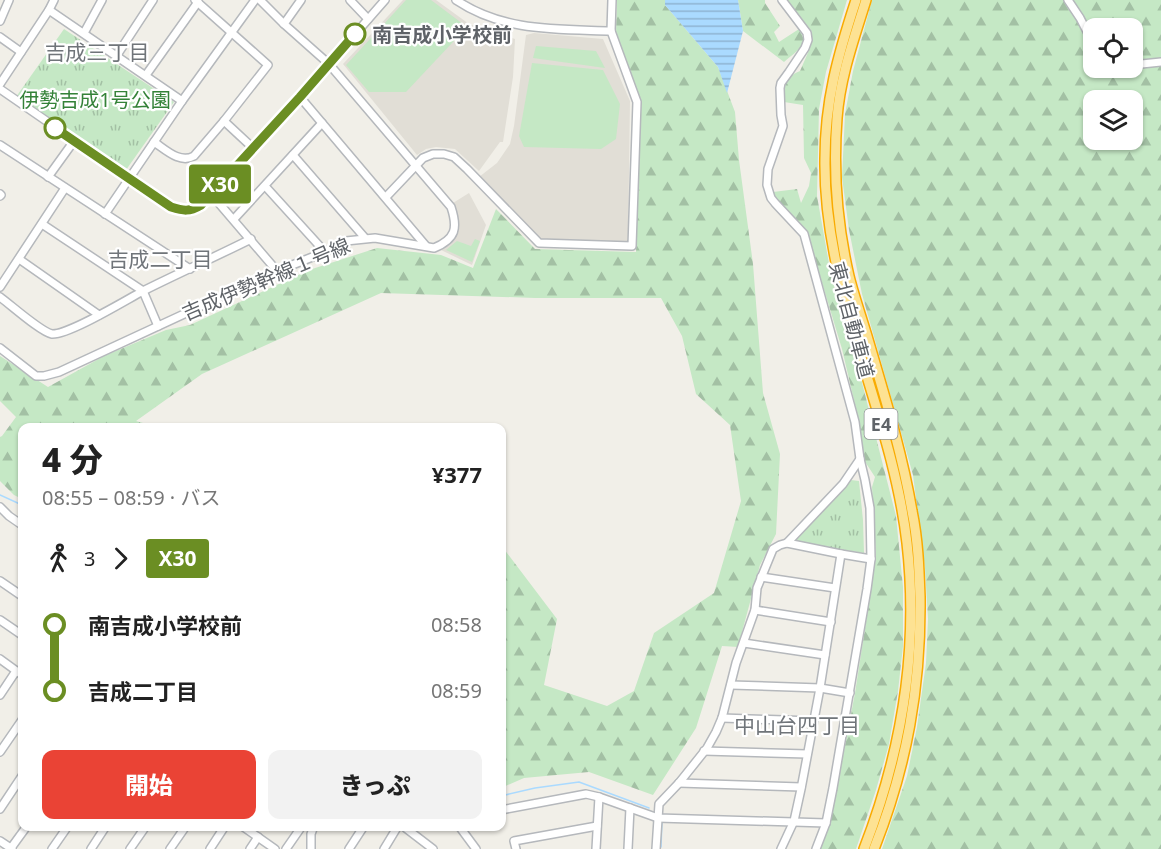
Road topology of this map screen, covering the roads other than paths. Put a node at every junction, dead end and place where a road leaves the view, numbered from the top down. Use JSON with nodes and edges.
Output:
{"nodes":[{"id":1,"x":9,"y":0,"type":"edge"},
{"id":2,"x":54,"y":0,"type":"edge"},
{"id":3,"x":102,"y":0,"type":"edge"},
{"id":4,"x":153,"y":0,"type":"edge"},
{"id":5,"x":255,"y":0,"type":"edge"},
{"id":6,"x":260,"y":0,"type":"edge"},
{"id":7,"x":301,"y":0,"type":"edge"},
{"id":8,"x":350,"y":0,"type":"edge"},
{"id":9,"x":385,"y":0,"type":"edge"},
{"id":10,"x":456,"y":0,"type":"edge"},
{"id":11,"x":612,"y":0,"type":"edge"},
{"id":12,"x":782,"y":0,"type":"edge"},
{"id":13,"x":856,"y":0,"type":"edge"},
{"id":14,"x":866,"y":0,"type":"edge"},
{"id":15,"x":1068,"y":0,"type":"edge"},
{"id":16,"x":196,"y":1,"type":"edge"},
{"id":17,"x":49,"y":9,"type":"junction"},
{"id":18,"x":368,"y":19,"type":"junction"},
{"id":19,"x":0,"y":21,"type":"edge"},
{"id":20,"x":284,"y":24,"type":"junction"},
{"id":21,"x":1083,"y":24,"type":"edge"},
{"id":22,"x":611,"y":31,"type":"junction"},
{"id":23,"x":84,"y":33,"type":"junction"},
{"id":24,"x":231,"y":33,"type":"junction"},
{"id":25,"x":0,"y":37,"type":"edge"},
{"id":26,"x":21,"y":52,"type":"junction"},
{"id":27,"x":117,"y":55,"type":"junction"},
{"id":28,"x":1161,"y":62,"type":"edge"},
{"id":29,"x":329,"y":64,"type":"junction"},
{"id":30,"x":1143,"y":64,"type":"edge"},
{"id":31,"x":146,"y":75,"type":"junction"},
{"id":32,"x":0,"y":84,"type":"edge"},
{"id":33,"x":0,"y":89,"type":"edge"},
{"id":34,"x":300,"y":97,"type":"junction"},
{"id":35,"x":182,"y":100,"type":"junction"},
{"id":36,"x":224,"y":121,"type":"junction"},
{"id":37,"x":322,"y":123,"type":"junction"},
{"id":38,"x":74,"y":141,"type":"junction"},
{"id":39,"x":154,"y":142,"type":"junction"},
{"id":40,"x":0,"y":145,"type":"edge"},
{"id":41,"x":253,"y":148,"type":"junction"},
{"id":42,"x":293,"y":155,"type":"junction"},
{"id":43,"x":415,"y":165,"type":"junction"},
{"id":44,"x":48,"y":177,"type":"junction"},
{"id":45,"x":130,"y":178,"type":"junction"},
{"id":46,"x":266,"y":186,"type":"junction"},
{"id":47,"x":65,"y":188,"type":"junction"},
{"id":48,"x":211,"y":194,"type":"junction"},
{"id":49,"x":386,"y":197,"type":"junction"},
{"id":50,"x":105,"y":214,"type":"junction"},
{"id":51,"x":234,"y":219,"type":"junction"},
{"id":52,"x":42,"y":224,"type":"junction"},
{"id":53,"x":365,"y":238,"type":"junction"},
{"id":54,"x":251,"y":239,"type":"junction"},
{"id":55,"x":426,"y":246,"type":"junction"},
{"id":56,"x":325,"y":252,"type":"junction"},
{"id":57,"x":19,"y":259,"type":"junction"},
{"id":58,"x":190,"y":269,"type":"junction"},
{"id":59,"x":277,"y":271,"type":"junction"},
{"id":60,"x":0,"y":287,"type":"edge"},
{"id":61,"x":143,"y":291,"type":"junction"},
{"id":62,"x":0,"y":297,"type":"edge"},
{"id":63,"x":99,"y":315,"type":"junction"},
{"id":64,"x":158,"y":326,"type":"junction"},
{"id":65,"x":0,"y":348,"type":"edge"},
{"id":66,"x":860,"y":459,"type":"junction"},
{"id":67,"x":0,"y":508,"type":"edge"},
{"id":68,"x":18,"y":522,"type":"edge"},
{"id":69,"x":787,"y":543,"type":"junction"},
{"id":70,"x":841,"y":554,"type":"junction"},
{"id":71,"x":871,"y":559,"type":"junction"},
{"id":72,"x":761,"y":577,"type":"junction"},
{"id":73,"x":0,"y":581,"type":"edge"},
{"id":74,"x":835,"y":588,"type":"junction"},
{"id":75,"x":18,"y":593,"type":"edge"},
{"id":76,"x":755,"y":610,"type":"junction"},
{"id":77,"x":0,"y":620,"type":"edge"},
{"id":78,"x":831,"y":622,"type":"junction"},
{"id":79,"x":18,"y":632,"type":"edge"},
{"id":80,"x":744,"y":643,"type":"junction"},
{"id":81,"x":825,"y":655,"type":"junction"},
{"id":82,"x":0,"y":659,"type":"edge"},
{"id":83,"x":18,"y":672,"type":"edge"},
{"id":84,"x":18,"y":675,"type":"edge"},
{"id":85,"x":731,"y":685,"type":"junction"},
{"id":86,"x":820,"y":688,"type":"junction"},
{"id":87,"x":850,"y":693,"type":"junction"},
{"id":88,"x":0,"y":695,"type":"edge"},
{"id":89,"x":722,"y":718,"type":"junction"},
{"id":90,"x":813,"y":721,"type":"junction"},
{"id":91,"x":18,"y":726,"type":"edge"},
{"id":92,"x":704,"y":751,"type":"junction"},
{"id":93,"x":0,"y":752,"type":"edge"},
{"id":94,"x":807,"y":754,"type":"junction"},
{"id":95,"x":18,"y":782,"type":"edge"},
{"id":96,"x":678,"y":783,"type":"junction"},
{"id":97,"x":801,"y":787,"type":"junction"},
{"id":98,"x":599,"y":797,"type":"junction"},
{"id":99,"x":630,"y":808,"type":"junction"},
{"id":100,"x":0,"y":809,"type":"edge"},
{"id":101,"x":506,"y":809,"type":"edge"},
{"id":102,"x":658,"y":818,"type":"junction"},
{"id":103,"x":794,"y":821,"type":"junction"},
{"id":104,"x":826,"y":823,"type":"junction"},
{"id":105,"x":597,"y":826,"type":"junction"},
{"id":106,"x":24,"y":831,"type":"edge"},
{"id":107,"x":65,"y":831,"type":"edge"},
{"id":108,"x":103,"y":831,"type":"edge"},
{"id":109,"x":143,"y":831,"type":"edge"},
{"id":110,"x":183,"y":831,"type":"edge"},
{"id":111,"x":222,"y":831,"type":"edge"},
{"id":112,"x":249,"y":831,"type":"edge"},
{"id":113,"x":297,"y":831,"type":"edge"},
{"id":114,"x":312,"y":831,"type":"edge"},
{"id":115,"x":361,"y":831,"type":"edge"},
{"id":116,"x":395,"y":831,"type":"edge"},
{"id":117,"x":410,"y":831,"type":"edge"},
{"id":118,"x":462,"y":831,"type":"edge"},
{"id":119,"x":258,"y":837,"type":"junction"},
{"id":120,"x":0,"y":840,"type":"edge"},
{"id":121,"x":425,"y":842,"type":"junction"},
{"id":122,"x":12,"y":849,"type":"edge"},
{"id":123,"x":52,"y":849,"type":"edge"},
{"id":124,"x":91,"y":849,"type":"edge"},
{"id":125,"x":130,"y":849,"type":"edge"},
{"id":126,"x":170,"y":849,"type":"edge"},
{"id":127,"x":210,"y":849,"type":"edge"},
{"id":128,"x":250,"y":849,"type":"edge"},
{"id":129,"x":274,"y":849,"type":"edge"},
{"id":130,"x":286,"y":849,"type":"edge"},
{"id":131,"x":311,"y":849,"type":"edge"},
{"id":132,"x":349,"y":849,"type":"edge"},
{"id":133,"x":384,"y":849,"type":"edge"},
{"id":134,"x":421,"y":849,"type":"edge"},
{"id":135,"x":433,"y":849,"type":"edge"},
{"id":136,"x":475,"y":849,"type":"edge"},
{"id":137,"x":516,"y":849,"type":"edge"},
{"id":138,"x":596,"y":849,"type":"edge"},
{"id":139,"x":628,"y":849,"type":"edge"},
{"id":140,"x":656,"y":849,"type":"edge"},
{"id":141,"x":781,"y":849,"type":"edge"},
{"id":142,"x":816,"y":849,"type":"edge"},
{"id":143,"x":864,"y":849,"type":"edge"},
{"id":144,"x":874,"y":849,"type":"edge"}],
"edges":[{"from":1,"to":19,"type":"street"},
{"from":2,"to":17,"type":"street"},
{"from":3,"to":23,"type":"street"},
{"from":4,"to":27,"type":"street"},
{"from":5,"to":24,"type":"street"},
{"from":6,"to":20,"type":"street"},
{"from":7,"to":20,"type":"street"},
{"from":8,"to":18,"type":"street"},
{"from":9,"to":18,"type":"street"},
{"from":10,"to":22,"type":"street"},
{"from":11,"to":22,"type":"street"},
{"from":12,"to":66,"type":"street"},
{"from":13,"to":143,"type":"highway","name":"東北自動車道","number":"E4"},
{"from":14,"to":144,"type":"highway","name":"東北自動車道","number":"E4"},
{"from":15,"to":21,"type":"street"},
{"from":16,"to":24,"type":"street"},
{"from":16,"to":31,"type":"street"},
{"from":17,"to":23,"type":"street"},
{"from":17,"to":26,"type":"street"},
{"from":18,"to":29,"type":"street"},
{"from":20,"to":29,"type":"street"},
{"from":22,"to":43,"type":"street"},
{"from":23,"to":27,"type":"street"},
{"from":24,"to":35,"type":"street"},
{"from":24,"to":36,"type":"street"},
{"from":25,"to":26,"type":"street"},
{"from":26,"to":32,"type":"street"},
{"from":27,"to":31,"type":"street"},
{"from":28,"to":30,"type":"street"},
{"from":29,"to":34,"type":"street"},
{"from":29,"to":43,"type":"street"},
{"from":31,"to":35,"type":"street"},
{"from":33,"to":38,"type":"street"},
{"from":34,"to":37,"type":"street"},
{"from":34,"to":41,"type":"street"},
{"from":35,"to":39,"type":"street"},
{"from":36,"to":39,"type":"street"},
{"from":36,"to":41,"type":"street"},
{"from":37,"to":42,"type":"street"},
{"from":37,"to":49,"type":"street"},
{"from":38,"to":44,"type":"street"},
{"from":38,"to":45,"type":"street"},
{"from":39,"to":45,"type":"street"},
{"from":40,"to":44,"type":"street"},
{"from":41,"to":48,"type":"street"},
{"from":42,"to":46,"type":"street"},
{"from":42,"to":53,"type":"street"},
{"from":43,"to":49,"type":"street"},
{"from":43,"to":55,"type":"street"},
{"from":44,"to":47,"type":"street"},
{"from":45,"to":48,"type":"street"},
{"from":45,"to":50,"type":"street"},
{"from":46,"to":51,"type":"street"},
{"from":46,"to":56,"type":"street"},
{"from":47,"to":50,"type":"street"},
{"from":47,"to":52,"type":"street"},
{"from":48,"to":51,"type":"street"},
{"from":49,"to":55,"type":"street"},
{"from":50,"to":58,"type":"street"},
{"from":51,"to":54,"type":"street"},
{"from":52,"to":57,"type":"street"},
{"from":52,"to":61,"type":"street"},
{"from":53,"to":55,"type":"street","name":"吉成伊勢幹線１号線"},
{"from":53,"to":56,"type":"street","name":"吉成伊勢幹線１号線"},
{"from":54,"to":58,"type":"street"},
{"from":54,"to":59,"type":"street"},
{"from":56,"to":59,"type":"street","name":"吉成伊勢幹線１号線"},
{"from":57,"to":60,"type":"street"},
{"from":57,"to":63,"type":"street"},
{"from":58,"to":61,"type":"street"},
{"from":59,"to":64,"type":"street","name":"吉成伊勢幹線１号線"},
{"from":61,"to":63,"type":"street"},
{"from":61,"to":64,"type":"street"},
{"from":62,"to":63,"type":"street"},
{"from":64,"to":65,"type":"street","name":"吉成伊勢幹線１号線"},
{"from":66,"to":69,"type":"street"},
{"from":66,"to":71,"type":"street"},
{"from":67,"to":68,"type":"street"},
{"from":69,"to":70,"type":"street"},
{"from":69,"to":72,"type":"street"},
{"from":70,"to":71,"type":"street"},
{"from":70,"to":74,"type":"street"},
{"from":71,"to":87,"type":"street"},
{"from":72,"to":74,"type":"street"},
{"from":72,"to":76,"type":"street"},
{"from":73,"to":75,"type":"street"},
{"from":74,"to":78,"type":"street"},
{"from":76,"to":78,"type":"street"},
{"from":76,"to":80,"type":"street"},
{"from":77,"to":79,"type":"street"},
{"from":78,"to":81,"type":"street"},
{"from":80,"to":81,"type":"street"},
{"from":80,"to":85,"type":"street"},
{"from":81,"to":86,"type":"street"},
{"from":82,"to":83,"type":"street"},
{"from":84,"to":88,"type":"street"},
{"from":85,"to":86,"type":"street"},
{"from":85,"to":89,"type":"street"},
{"from":86,"to":87,"type":"street"},
{"from":86,"to":90,"type":"street"},
{"from":87,"to":104,"type":"street"},
{"from":89,"to":90,"type":"street"},
{"from":89,"to":92,"type":"street"},
{"from":90,"to":94,"type":"street"},
{"from":91,"to":93,"type":"street"},
{"from":92,"to":94,"type":"street"},
{"from":92,"to":96,"type":"street"},
{"from":94,"to":97,"type":"street"},
{"from":95,"to":100,"type":"street"},
{"from":96,"to":97,"type":"street"},
{"from":96,"to":102,"type":"street"},
{"from":97,"to":103,"type":"street"},
{"from":98,"to":99,"type":"street"},
{"from":98,"to":101,"type":"street"},
{"from":98,"to":105,"type":"street"},
{"from":99,"to":102,"type":"street"},
{"from":99,"to":139,"type":"street"},
{"from":102,"to":103,"type":"street"},
{"from":102,"to":140,"type":"street"},
{"from":103,"to":104,"type":"street"},
{"from":103,"to":141,"type":"street"},
{"from":104,"to":142,"type":"street"},
{"from":105,"to":137,"type":"street"},
{"from":105,"to":138,"type":"street"},
{"from":106,"to":122,"type":"street"},
{"from":107,"to":123,"type":"street"},
{"from":108,"to":124,"type":"street"},
{"from":109,"to":125,"type":"street"},
{"from":110,"to":126,"type":"street"},
{"from":111,"to":127,"type":"street"},
{"from":112,"to":119,"type":"street"},
{"from":113,"to":130,"type":"street"},
{"from":114,"to":131,"type":"street"},
{"from":115,"to":132,"type":"street"},
{"from":116,"to":133,"type":"street"},
{"from":117,"to":121,"type":"street"},
{"from":118,"to":136,"type":"street"},
{"from":119,"to":128,"type":"street"},
{"from":119,"to":129,"type":"street"},
{"from":120,"to":122,"type":"street"},
{"from":121,"to":134,"type":"street"},
{"from":121,"to":135,"type":"street"}]}
